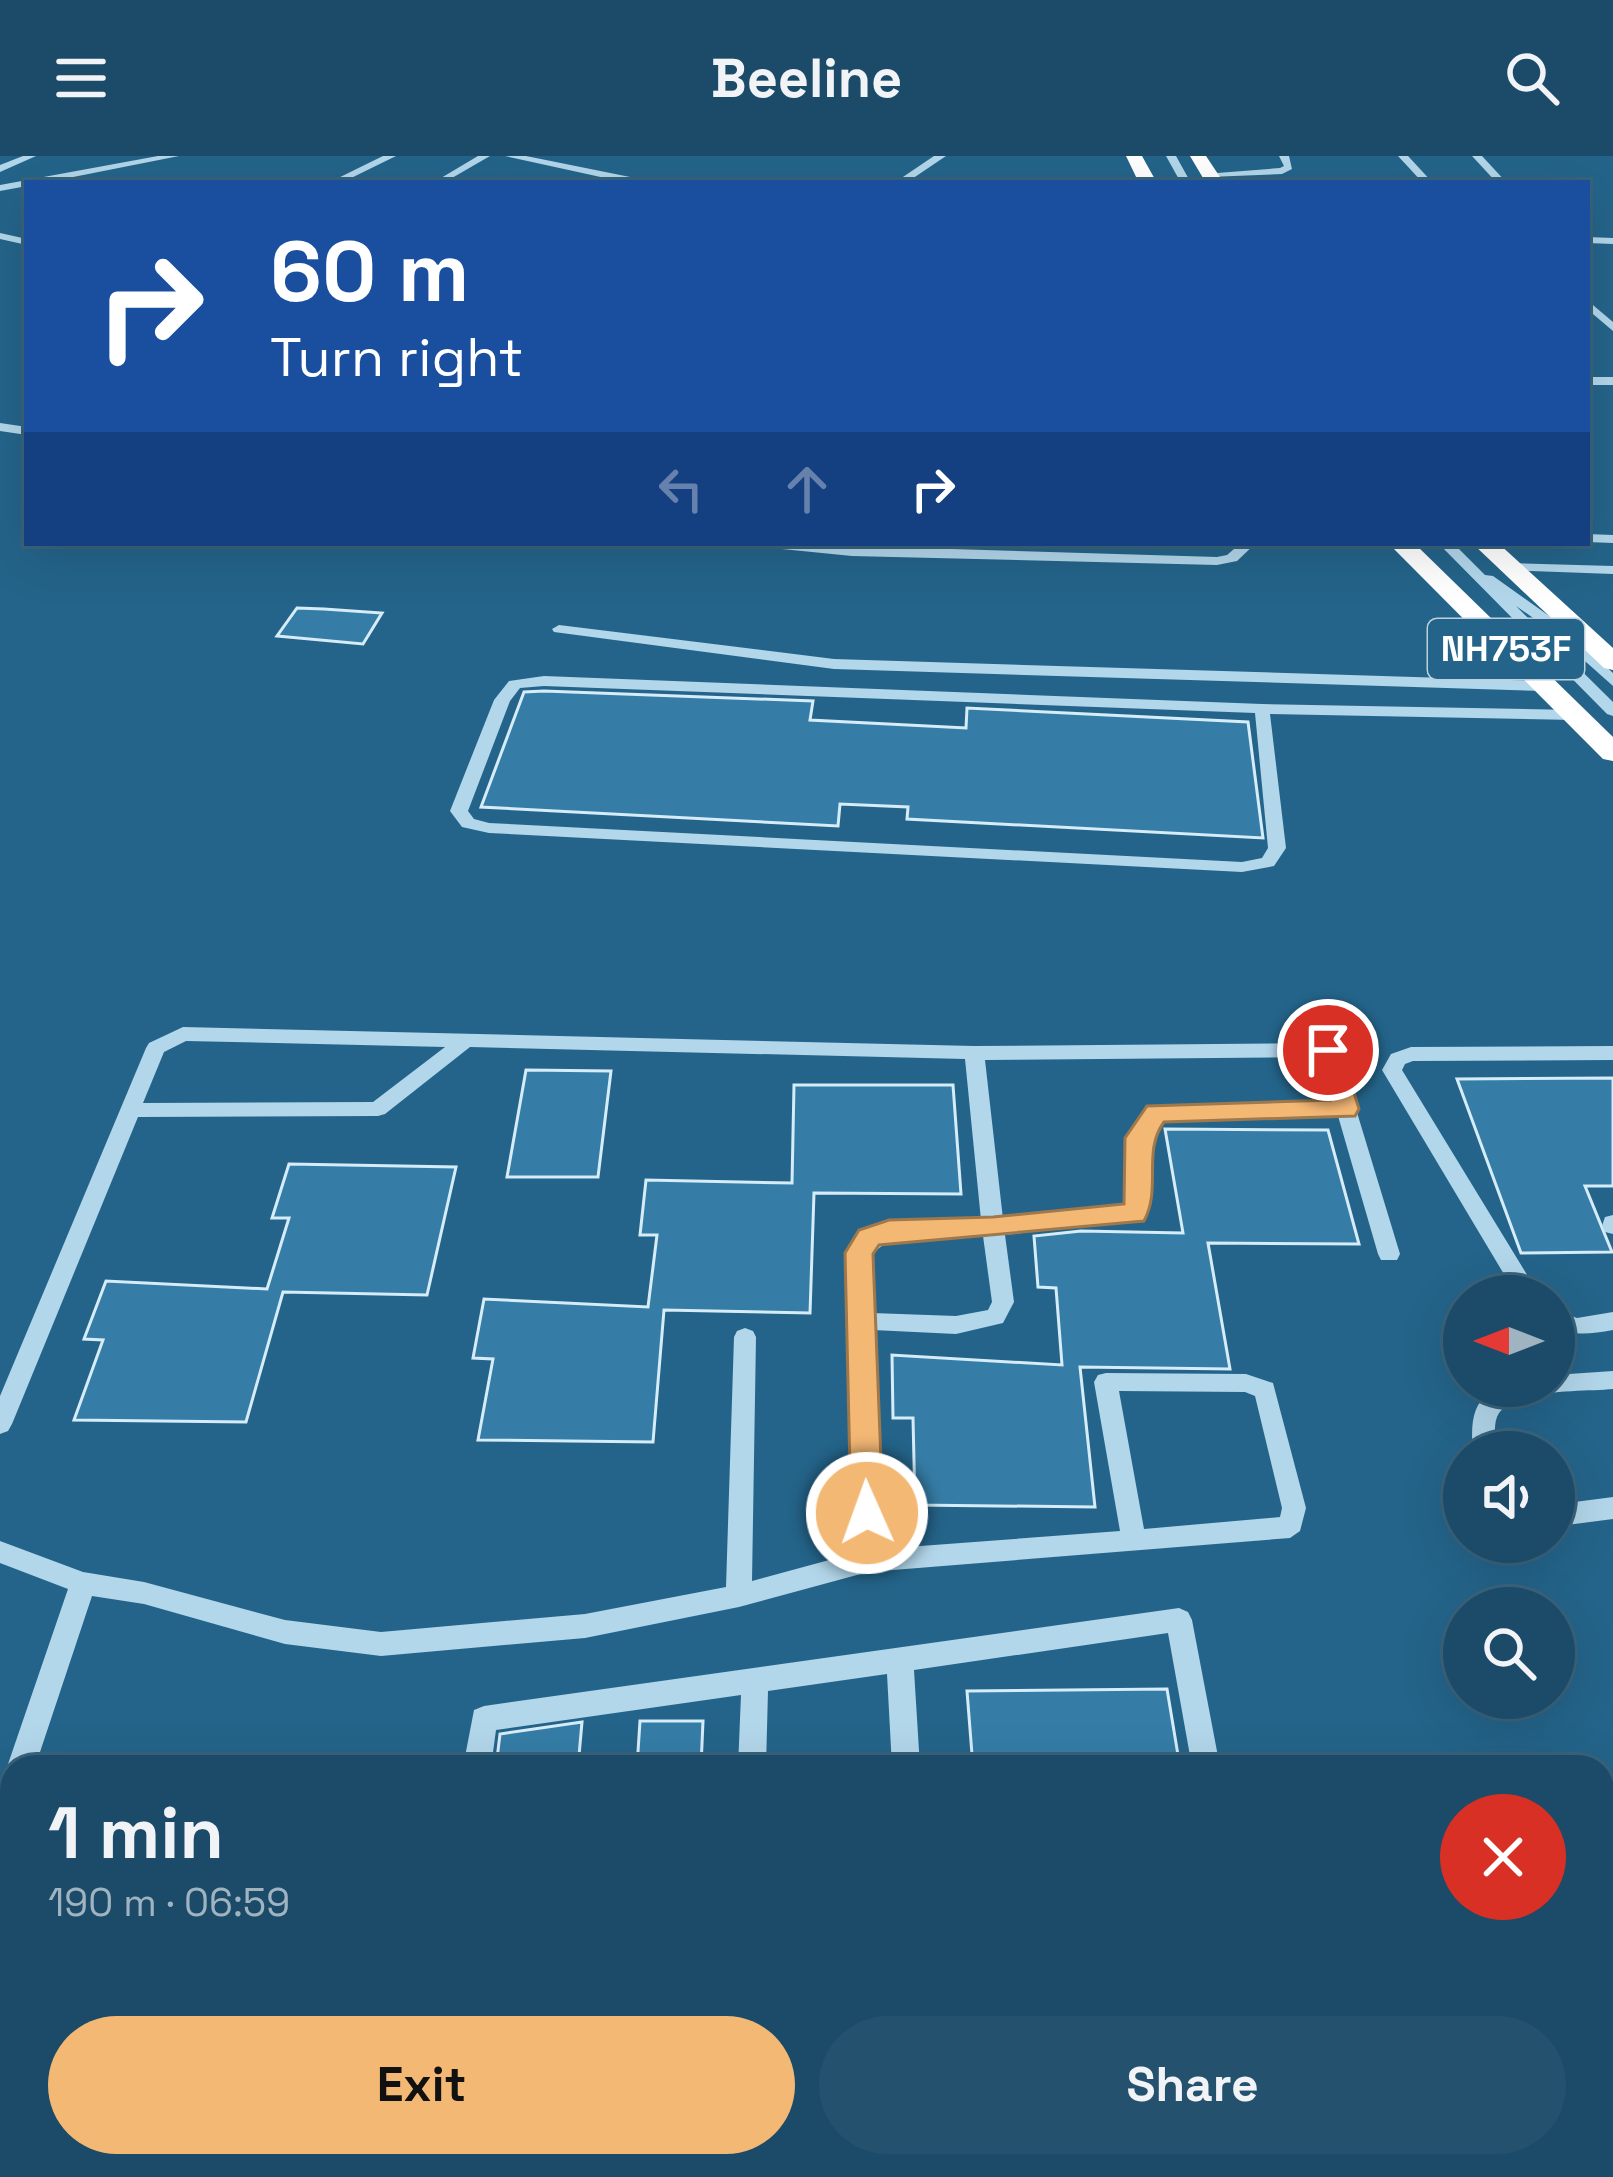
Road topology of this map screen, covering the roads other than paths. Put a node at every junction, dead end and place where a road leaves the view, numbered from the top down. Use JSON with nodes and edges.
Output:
{"nodes":[{"id":1,"x":31,"y":156,"type":"edge"},
{"id":2,"x":174,"y":156,"type":"edge"},
{"id":3,"x":391,"y":156,"type":"edge"},
{"id":4,"x":485,"y":156,"type":"edge"},
{"id":5,"x":510,"y":156,"type":"edge"},
{"id":6,"x":941,"y":156,"type":"edge"},
{"id":7,"x":1198,"y":156,"type":"edge"},
{"id":8,"x":1284,"y":156,"type":"edge"},
{"id":9,"x":1403,"y":156,"type":"edge"},
{"id":10,"x":1477,"y":156,"type":"edge"},
{"id":11,"x":0,"y":169,"type":"edge"},
{"id":12,"x":1212,"y":179,"type":"edge"},
{"id":13,"x":44,"y":180,"type":"edge"},
{"id":14,"x":339,"y":180,"type":"edge"},
{"id":15,"x":447,"y":180,"type":"edge"},
{"id":16,"x":632,"y":180,"type":"edge"},
{"id":17,"x":904,"y":180,"type":"edge"},
{"id":18,"x":1425,"y":180,"type":"edge"},
{"id":19,"x":1499,"y":180,"type":"edge"},
{"id":20,"x":1590,"y":306,"type":"edge"},
{"id":21,"x":1613,"y":328,"type":"edge"},
{"id":22,"x":791,"y":546,"type":"edge"},
{"id":23,"x":1246,"y":546,"type":"edge"},
{"id":24,"x":1403,"y":546,"type":"edge"},
{"id":25,"x":1447,"y":546,"type":"edge"},
{"id":26,"x":1487,"y":546,"type":"edge"},
{"id":27,"x":1509,"y":567,"type":"junction"},
{"id":28,"x":1472,"y":570,"type":"junction"},
{"id":29,"x":1613,"y":570,"type":"edge"},
{"id":30,"x":559,"y":629,"type":"dead end"},
{"id":31,"x":1613,"y":662,"type":"edge"},
{"id":32,"x":1613,"y":681,"type":"edge"},
{"id":33,"x":1544,"y":686,"type":"junction"},
{"id":34,"x":1262,"y":709,"type":"junction"},
{"id":35,"x":1613,"y":711,"type":"edge"},
{"id":36,"x":1574,"y":715,"type":"junction"},
{"id":37,"x":1613,"y":753,"type":"edge"},
{"id":38,"x":467,"y":1040,"type":"junction"},
{"id":39,"x":974,"y":1053,"type":"junction"},
{"id":40,"x":1613,"y":1053,"type":"edge"},
{"id":41,"x":1346,"y":1109,"type":"junction"},
{"id":42,"x":130,"y":1110,"type":"junction"},
{"id":43,"x":993,"y":1228,"type":"junction"},
{"id":44,"x":1388,"y":1254,"type":"dead end"},
{"id":45,"x":1515,"y":1275,"type":"edge"},
{"id":46,"x":1613,"y":1321,"type":"edge"},
{"id":47,"x":860,"y":1322,"type":"junction"},
{"id":48,"x":1575,"y":1326,"type":"edge"},
{"id":49,"x":745,"y":1337,"type":"dead end"},
{"id":50,"x":1613,"y":1380,"type":"edge"},
{"id":51,"x":0,"y":1424,"type":"edge"},
{"id":52,"x":1480,"y":1431,"type":"edge"},
{"id":53,"x":1613,"y":1508,"type":"edge"},
{"id":54,"x":1575,"y":1513,"type":"edge"},
{"id":55,"x":1134,"y":1540,"type":"junction"},
{"id":56,"x":0,"y":1552,"type":"edge"},
{"id":57,"x":868,"y":1561,"type":"junction"},
{"id":58,"x":83,"y":1583,"type":"junction"},
{"id":59,"x":739,"y":1596,"type":"junction"},
{"id":60,"x":900,"y":1661,"type":"junction"},
{"id":61,"x":754,"y":1682,"type":"junction"},
{"id":62,"x":25,"y":1755,"type":"edge"},
{"id":63,"x":479,"y":1755,"type":"edge"},
{"id":64,"x":752,"y":1755,"type":"edge"},
{"id":65,"x":905,"y":1755,"type":"edge"},
{"id":66,"x":1204,"y":1755,"type":"edge"}],
"edges":[{"from":1,"to":11,"type":"street"},
{"from":2,"to":13,"type":"street"},
{"from":3,"to":14,"type":"street"},
{"from":4,"to":15,"type":"street"},
{"from":5,"to":16,"type":"street"},
{"from":6,"to":17,"type":"street"},
{"from":7,"to":12,"type":"highway"},
{"from":8,"to":12,"type":"street"},
{"from":9,"to":18,"type":"street"},
{"from":10,"to":19,"type":"street"},
{"from":20,"to":21,"type":"street"},
{"from":22,"to":23,"type":"street"},
{"from":24,"to":33,"type":"highway","number":"NH753F"},
{"from":25,"to":28,"type":"street"},
{"from":26,"to":27,"type":"highway","number":"NH753F"},
{"from":27,"to":29,"type":"street"},
{"from":27,"to":31,"type":"highway","number":"NH753F"},
{"from":28,"to":32,"type":"street"},
{"from":28,"to":35,"type":"street"},
{"from":30,"to":33,"type":"street"},
{"from":33,"to":36,"type":"highway","number":"NH753F"},
{"from":34,"to":34,"type":"street"},
{"from":34,"to":36,"type":"street"},
{"from":36,"to":37,"type":"highway","number":"NH753F"},
{"from":38,"to":39,"type":"street"},
{"from":38,"to":42,"type":"street"},
{"from":38,"to":42,"type":"street"},
{"from":39,"to":41,"type":"street"},
{"from":39,"to":43,"type":"street"},
{"from":40,"to":45,"type":"street"},
{"from":41,"to":43,"type":"street"},
{"from":41,"to":44,"type":"street"},
{"from":42,"to":51,"type":"street"},
{"from":43,"to":47,"type":"street"},
{"from":43,"to":47,"type":"street"},
{"from":46,"to":48,"type":"street"},
{"from":47,"to":57,"type":"street"},
{"from":49,"to":59,"type":"street"},
{"from":50,"to":52,"type":"street"},
{"from":53,"to":54,"type":"street"},
{"from":55,"to":55,"type":"street"},
{"from":55,"to":57,"type":"street"},
{"from":56,"to":58,"type":"street"},
{"from":57,"to":59,"type":"street"},
{"from":58,"to":59,"type":"street"},
{"from":58,"to":62,"type":"street"},
{"from":60,"to":61,"type":"street"},
{"from":60,"to":65,"type":"street"},
{"from":60,"to":66,"type":"street"},
{"from":61,"to":63,"type":"street"},
{"from":61,"to":64,"type":"street"}]}
